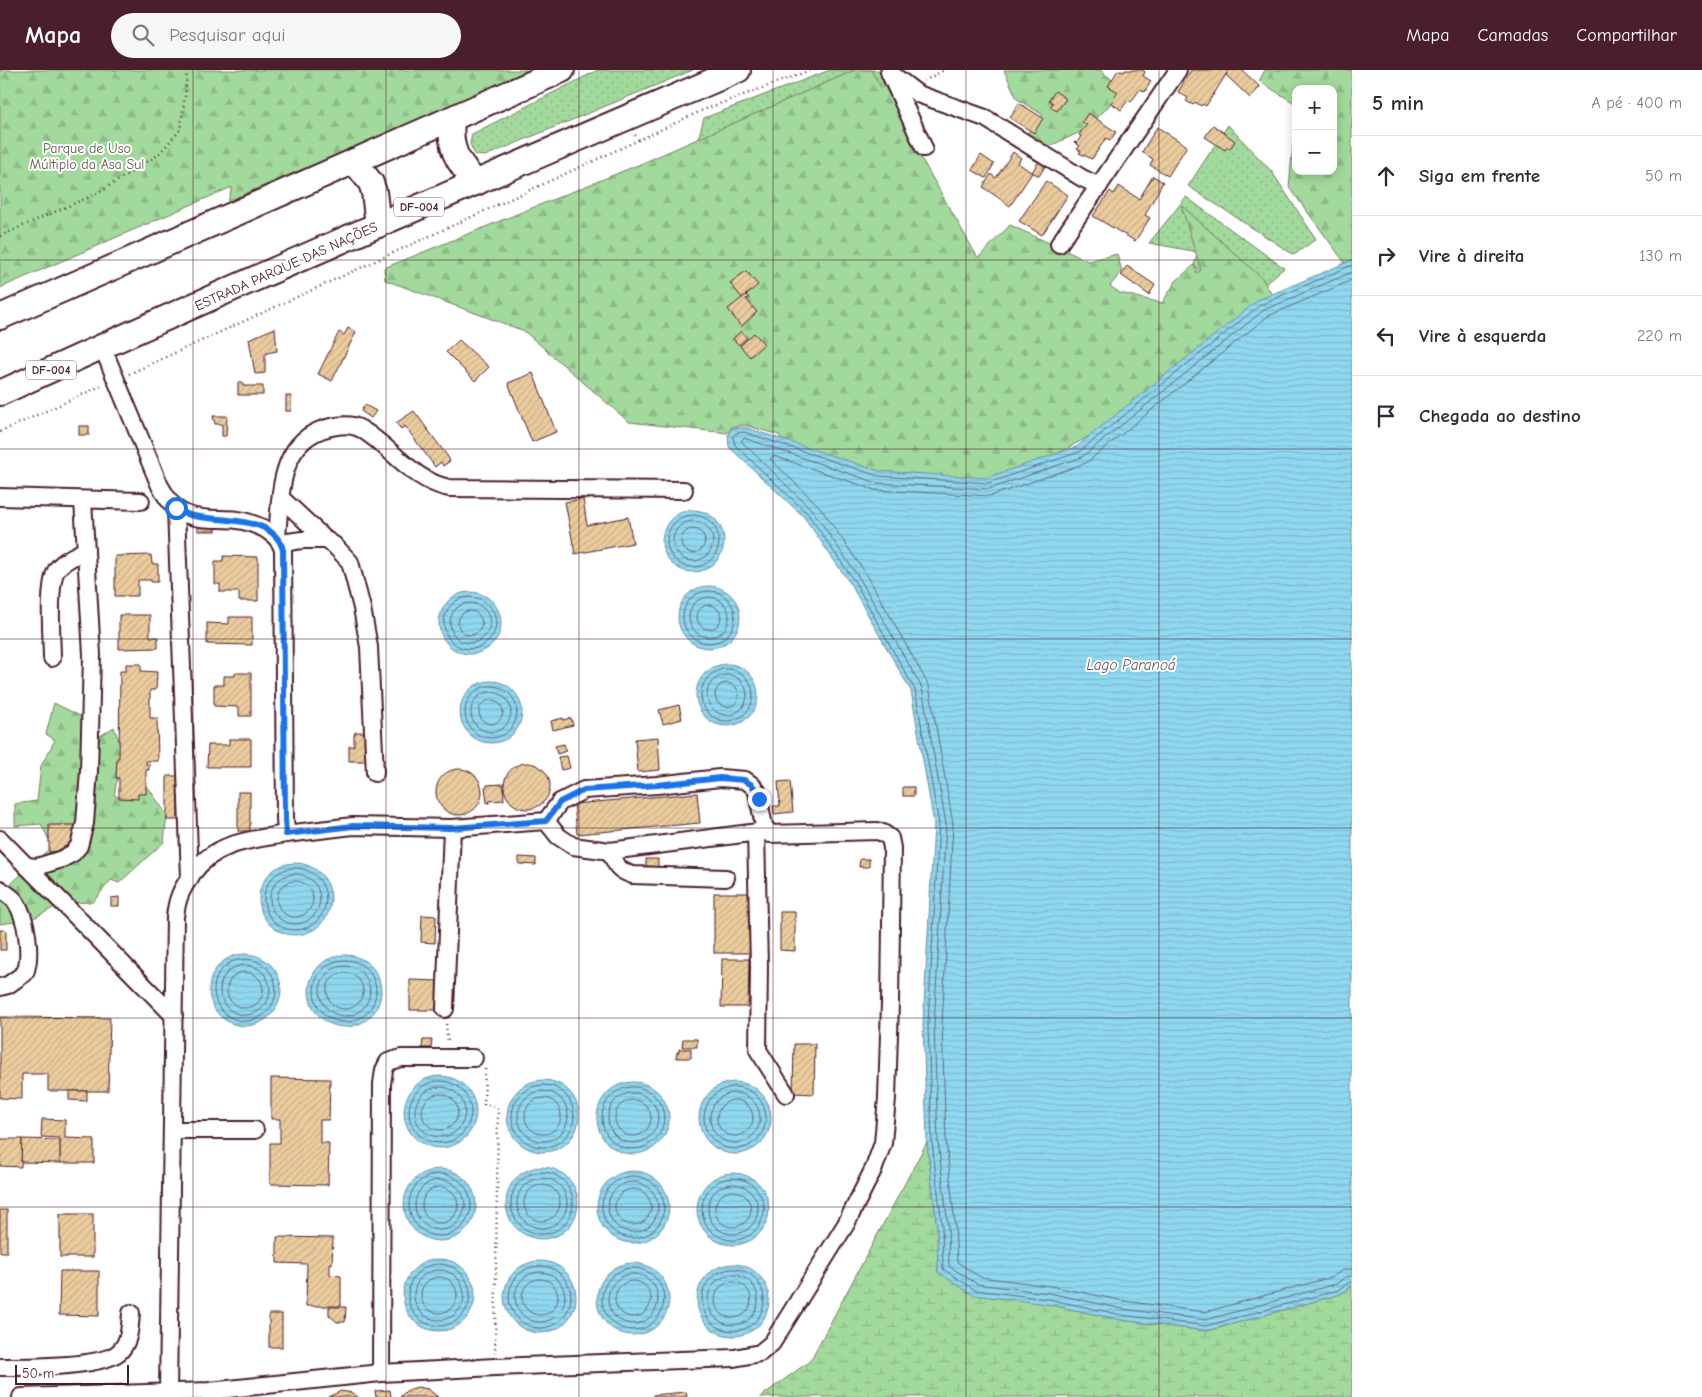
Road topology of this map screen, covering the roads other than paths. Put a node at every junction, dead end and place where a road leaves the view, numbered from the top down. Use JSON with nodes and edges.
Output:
{"nodes":[{"id":1,"x":562,"y":70,"type":"edge"},
{"id":2,"x":738,"y":70,"type":"edge"},
{"id":3,"x":1178,"y":70,"type":"edge"},
{"id":4,"x":888,"y":71,"type":"edge"},
{"id":5,"x":452,"y":119,"type":"junction"},
{"id":6,"x":924,"y":148,"type":"dead end"},
{"id":7,"x":354,"y":161,"type":"junction"},
{"id":8,"x":476,"y":182,"type":"junction"},
{"id":9,"x":1099,"y":186,"type":"junction"},
{"id":10,"x":378,"y":225,"type":"junction"},
{"id":11,"x":1059,"y":244,"type":"dead end"},
{"id":12,"x":0,"y":317,"type":"edge"},
{"id":13,"x":102,"y":346,"type":"junction"},
{"id":14,"x":0,"y":393,"type":"edge"},
{"id":15,"x":684,"y":490,"type":"dead end"},
{"id":16,"x":0,"y":497,"type":"edge"},
{"id":17,"x":281,"y":498,"type":"junction"},
{"id":18,"x":83,"y":500,"type":"junction"},
{"id":19,"x":140,"y":501,"type":"dead end"},
{"id":20,"x":176,"y":508,"type":"junction"},
{"id":21,"x":279,"y":540,"type":"junction"},
{"id":22,"x":326,"y":540,"type":"junction"},
{"id":23,"x":86,"y":550,"type":"junction"},
{"id":24,"x":52,"y":658,"type":"dead end"},
{"id":25,"x":375,"y":773,"type":"dead end"},
{"id":26,"x":546,"y":821,"type":"junction"},
{"id":27,"x":452,"y":828,"type":"junction"},
{"id":28,"x":761,"y":831,"type":"junction"},
{"id":29,"x":286,"y":834,"type":"junction"},
{"id":30,"x":0,"y":839,"type":"edge"},
{"id":31,"x":610,"y":851,"type":"junction"},
{"id":32,"x":26,"y":866,"type":"junction"},
{"id":33,"x":190,"y":878,"type":"junction"},
{"id":34,"x":726,"y":878,"type":"dead end"},
{"id":35,"x":0,"y":889,"type":"edge"},
{"id":36,"x":0,"y":987,"type":"edge"},
{"id":37,"x":445,"y":1009,"type":"road end"},
{"id":38,"x":174,"y":1016,"type":"junction"},
{"id":39,"x":474,"y":1058,"type":"road end"},
{"id":40,"x":786,"y":1094,"type":"dead end"},
{"id":41,"x":172,"y":1130,"type":"junction"},
{"id":42,"x":255,"y":1130,"type":"dead end"},
{"id":43,"x":131,"y":1313,"type":"dead end"},
{"id":44,"x":0,"y":1367,"type":"edge"},
{"id":45,"x":382,"y":1373,"type":"junction"},
{"id":46,"x":303,"y":1389,"type":"edge"},
{"id":47,"x":159,"y":1394,"type":"edge"},
{"id":48,"x":21,"y":1397,"type":"edge"}],
"edges":[{"from":1,"to":5,"type":"highway"},
{"from":2,"to":8,"type":"highway","name":"ESTRADA PARQUE DAS NAÇÕES","number":"DF-004"},
{"from":3,"to":9,"type":"lane"},
{"from":4,"to":6,"type":"lane"},
{"from":4,"to":9,"type":"lane"},
{"from":5,"to":7,"type":"highway"},
{"from":5,"to":8,"type":"highway"},
{"from":7,"to":10,"type":"highway"},
{"from":7,"to":12,"type":"highway"},
{"from":8,"to":10,"type":"highway","name":"ESTRADA PARQUE DAS NAÇÕES","number":"DF-004"},
{"from":9,"to":11,"type":"lane"},
{"from":10,"to":13,"type":"highway","name":"ESTRADA PARQUE DAS NAÇÕES","number":"DF-004"},
{"from":13,"to":14,"type":"highway","name":"ESTRADA PARQUE DAS NAÇÕES","number":"DF-004"},
{"from":13,"to":20,"type":"lane"},
{"from":15,"to":17,"type":"lane"},
{"from":16,"to":18,"type":"lane"},
{"from":17,"to":21,"type":"lane"},
{"from":17,"to":22,"type":"lane"},
{"from":18,"to":19,"type":"lane"},
{"from":18,"to":23,"type":"lane"},
{"from":20,"to":21,"type":"lane"},
{"from":20,"to":33,"type":"lane"},
{"from":21,"to":22,"type":"lane"},
{"from":21,"to":29,"type":"lane"},
{"from":22,"to":25,"type":"lane"},
{"from":23,"to":24,"type":"lane"},
{"from":23,"to":32,"type":"lane"},
{"from":26,"to":27,"type":"lane"},
{"from":26,"to":28,"type":"lane"},
{"from":26,"to":31,"type":"lane"},
{"from":27,"to":29,"type":"lane"},
{"from":27,"to":37,"type":"lane"},
{"from":28,"to":31,"type":"lane"},
{"from":28,"to":40,"type":"lane"},
{"from":28,"to":45,"type":"lane"},
{"from":29,"to":33,"type":"lane"},
{"from":30,"to":32,"type":"lane"},
{"from":31,"to":34,"type":"lane"},
{"from":32,"to":38,"type":"lane"},
{"from":33,"to":38,"type":"lane"},
{"from":35,"to":36,"type":"lane"},
{"from":38,"to":41,"type":"lane"},
{"from":39,"to":45,"type":"lane"},
{"from":41,"to":42,"type":"lane"},
{"from":41,"to":47,"type":"lane"},
{"from":43,"to":44,"type":"lane"},
{"from":45,"to":46,"type":"lane"},
{"from":46,"to":47,"type":"lane"},
{"from":47,"to":48,"type":"lane"}]}
